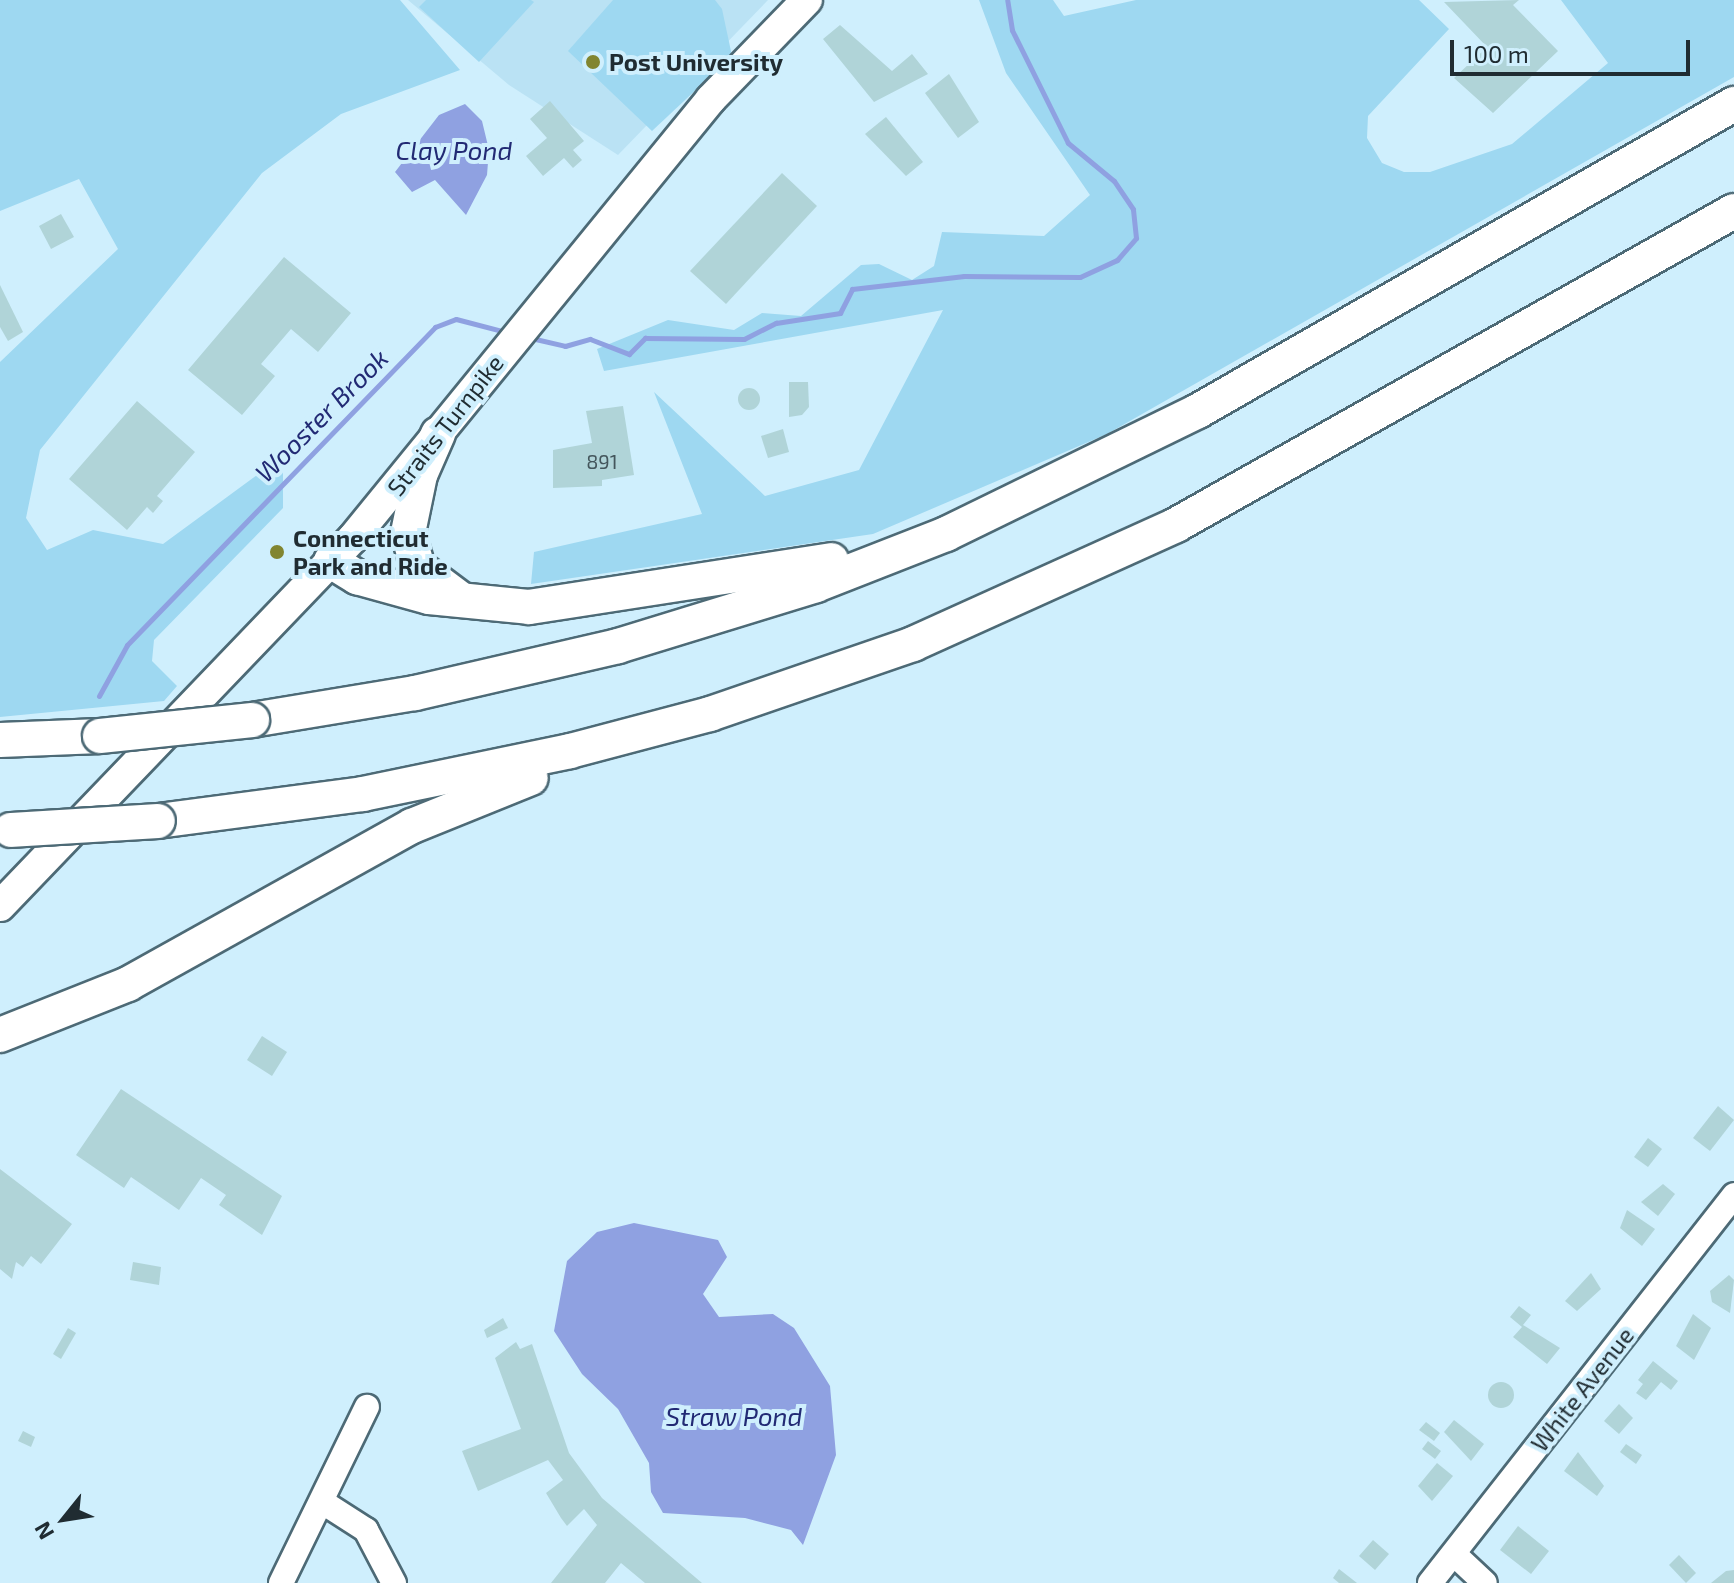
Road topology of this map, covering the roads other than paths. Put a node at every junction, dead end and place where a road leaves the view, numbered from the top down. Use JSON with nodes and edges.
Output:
{"nodes":[{"id":1,"x":807,"y":0,"type":"edge"},
{"id":2,"x":1734,"y":104,"type":"edge"},
{"id":3,"x":1734,"y":211,"type":"edge"},
{"id":4,"x":438,"y":434,"type":"junction"},
{"id":5,"x":1011,"y":505,"type":"junction"},
{"id":6,"x":331,"y":561,"type":"junction"},
{"id":7,"x":497,"y":607,"type":"junction"},
{"id":8,"x":778,"y":692,"type":"junction"},
{"id":9,"x":0,"y":740,"type":"edge"},
{"id":10,"x":6,"y":830,"type":"edge"},
{"id":11,"x":0,"y":906,"type":"edge"},
{"id":12,"x":6,"y":1035,"type":"edge"},
{"id":13,"x":1734,"y":1195,"type":"edge"},
{"id":14,"x":367,"y":1407,"type":"dead end"},
{"id":15,"x":324,"y":1503,"type":"junction"},
{"id":16,"x":1454,"y":1554,"type":"junction"},
{"id":17,"x":281,"y":1583,"type":"edge"},
{"id":18,"x":394,"y":1583,"type":"edge"},
{"id":19,"x":1430,"y":1583,"type":"edge"},
{"id":20,"x":1485,"y":1583,"type":"edge"}],
"edges":[{"from":1,"to":4,"type":"main road","name":"Straits Turnpike"},
{"from":2,"to":5,"type":"highway"},
{"from":3,"to":8,"type":"highway"},
{"from":4,"to":6,"type":"main road","name":"Straits Turnpike"},
{"from":4,"to":7,"type":"highway"},
{"from":5,"to":7,"type":"highway"},
{"from":5,"to":9,"type":"highway","bridge":true},
{"from":6,"to":7,"type":"highway"},
{"from":6,"to":11,"type":"main road","name":"Straits Turnpike"},
{"from":8,"to":10,"type":"highway","bridge":true},
{"from":8,"to":12,"type":"highway"},
{"from":13,"to":16,"type":"street","name":"White Avenue"},
{"from":14,"to":15,"type":"street"},
{"from":15,"to":17,"type":"street"},
{"from":15,"to":18,"type":"street"},
{"from":16,"to":19,"type":"street","name":"White Avenue"},
{"from":16,"to":20,"type":"street"}]}
